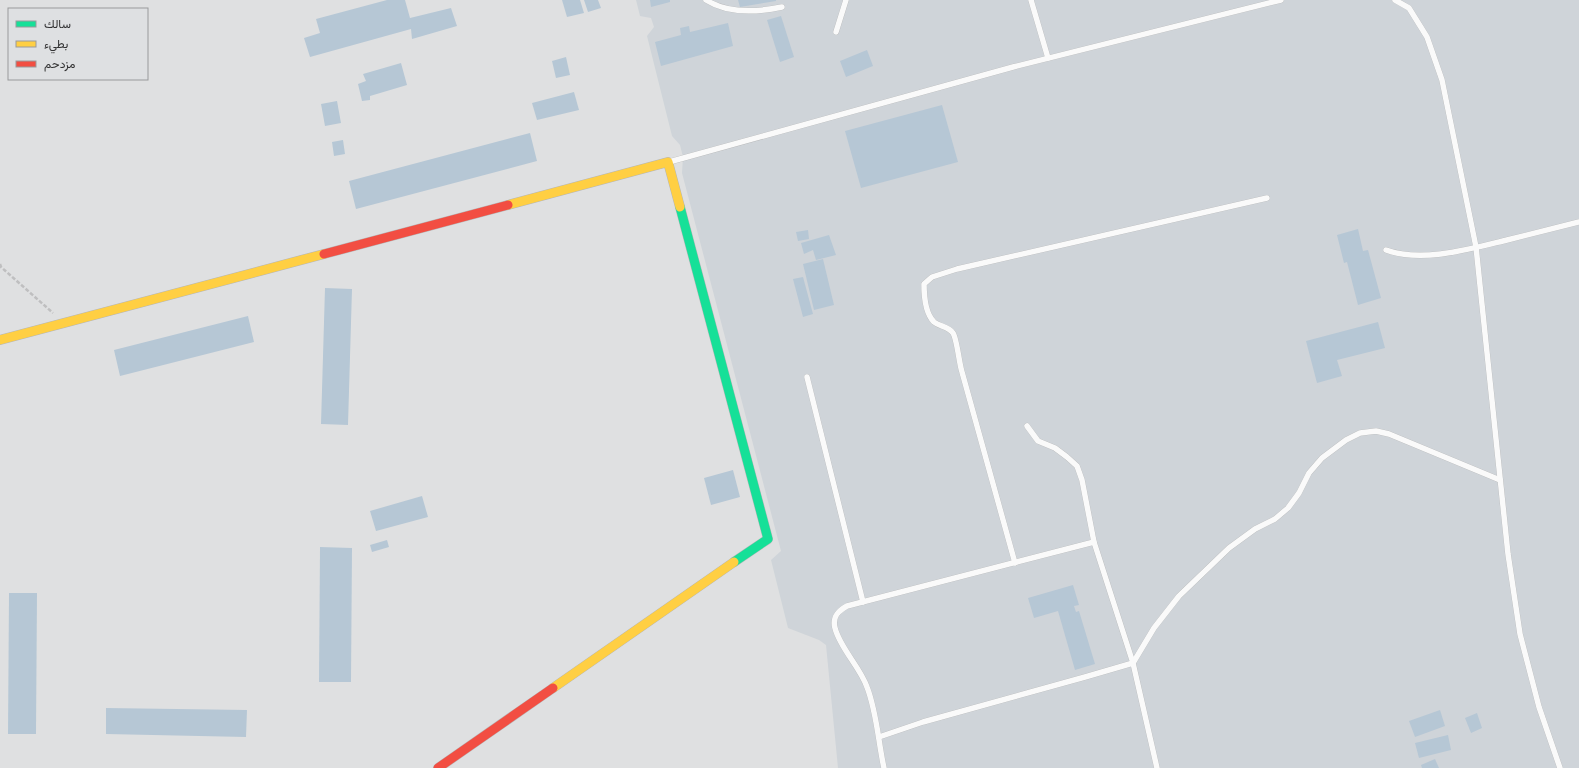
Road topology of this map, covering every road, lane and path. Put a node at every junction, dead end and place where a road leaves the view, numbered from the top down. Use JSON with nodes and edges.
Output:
{"nodes":[{"id":1,"x":706,"y":0,"type":"edge"},
{"id":2,"x":846,"y":0,"type":"edge"},
{"id":3,"x":1031,"y":0,"type":"edge"},
{"id":4,"x":1281,"y":0,"type":"edge"},
{"id":5,"x":1395,"y":0,"type":"edge"},
{"id":6,"x":782,"y":7,"type":"dead end"},
{"id":7,"x":836,"y":32,"type":"dead end"},
{"id":8,"x":1048,"y":58,"type":"junction"},
{"id":9,"x":668,"y":162,"type":"junction"},
{"id":10,"x":1267,"y":198,"type":"dead end"},
{"id":11,"x":1579,"y":222,"type":"edge"},
{"id":12,"x":1476,"y":247,"type":"junction"},
{"id":13,"x":1386,"y":250,"type":"dead end"},
{"id":14,"x":0,"y":264,"type":"edge"},
{"id":15,"x":64,"y":322,"type":"junction"},
{"id":16,"x":0,"y":340,"type":"edge"},
{"id":17,"x":807,"y":377,"type":"dead end"},
{"id":18,"x":1027,"y":426,"type":"dead end"},
{"id":19,"x":1500,"y":480,"type":"junction"},
{"id":20,"x":1094,"y":542,"type":"junction"},
{"id":21,"x":1015,"y":563,"type":"junction"},
{"id":22,"x":863,"y":602,"type":"junction"},
{"id":23,"x":1133,"y":663,"type":"junction"},
{"id":24,"x":879,"y":737,"type":"junction"},
{"id":25,"x":438,"y":768,"type":"edge"},
{"id":26,"x":884,"y":768,"type":"edge"},
{"id":27,"x":1158,"y":768,"type":"edge"},
{"id":28,"x":1560,"y":768,"type":"edge"}],
"edges":[{"from":1,"to":6,"type":"lane"},
{"from":2,"to":7,"type":"lane"},
{"from":3,"to":8,"type":"lane"},
{"from":4,"to":8,"type":"lane"},
{"from":5,"to":12,"type":"lane"},
{"from":8,"to":9,"type":"lane"},
{"from":9,"to":15,"type":"street"},
{"from":9,"to":25,"type":"street"},
{"from":10,"to":21,"type":"lane"},
{"from":11,"to":12,"type":"lane"},
{"from":12,"to":13,"type":"lane"},
{"from":12,"to":19,"type":"lane"},
{"from":14,"to":15,"type":"path"},
{"from":15,"to":16,"type":"street"},
{"from":17,"to":22,"type":"lane"},
{"from":18,"to":20,"type":"lane"},
{"from":19,"to":23,"type":"lane"},
{"from":19,"to":28,"type":"lane"},
{"from":20,"to":21,"type":"lane"},
{"from":20,"to":23,"type":"lane"},
{"from":21,"to":22,"type":"lane"},
{"from":22,"to":24,"type":"lane"},
{"from":23,"to":24,"type":"lane"},
{"from":23,"to":27,"type":"lane"},
{"from":24,"to":26,"type":"lane"}]}
